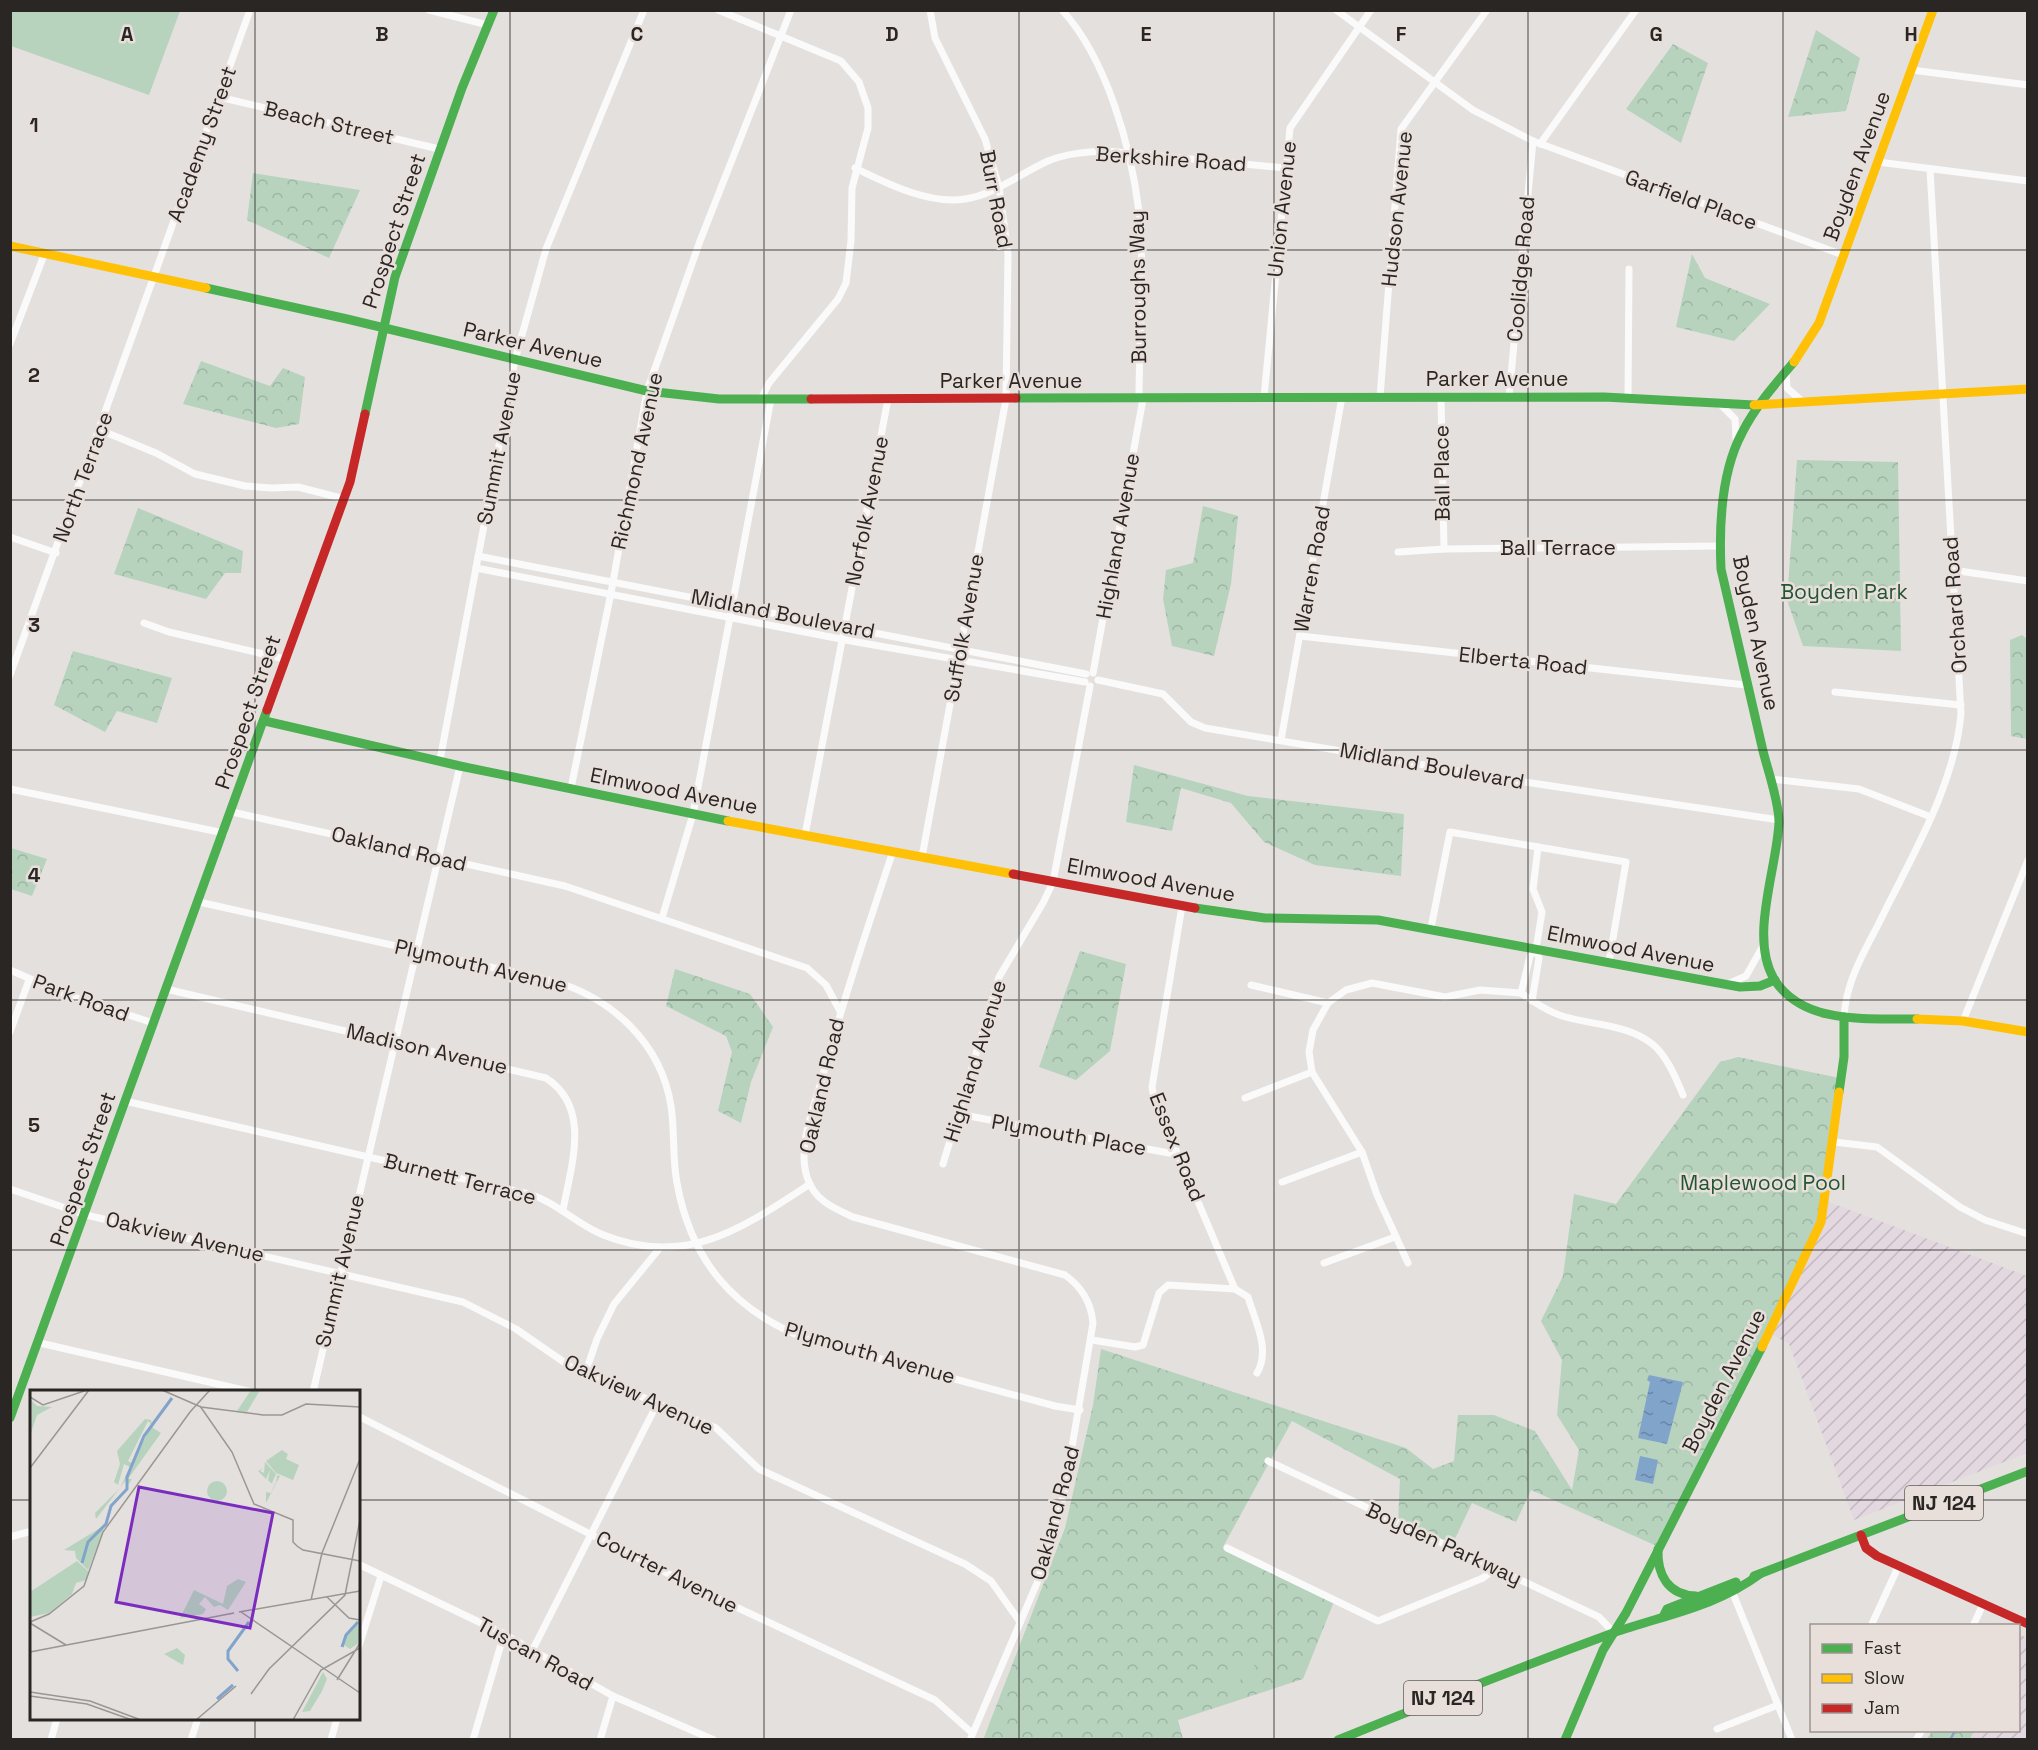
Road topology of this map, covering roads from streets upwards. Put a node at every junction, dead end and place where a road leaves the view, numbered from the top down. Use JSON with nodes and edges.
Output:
{"nodes":[{"id":1,"x":250,"y":10,"type":"edge"},
{"id":2,"x":429,"y":10,"type":"edge"},
{"id":3,"x":494,"y":10,"type":"edge"},
{"id":4,"x":644,"y":10,"type":"edge"},
{"id":5,"x":718,"y":10,"type":"edge"},
{"id":6,"x":791,"y":10,"type":"edge"},
{"id":7,"x":930,"y":10,"type":"edge"},
{"id":8,"x":1062,"y":10,"type":"edge"},
{"id":9,"x":1336,"y":10,"type":"edge"},
{"id":10,"x":1371,"y":10,"type":"edge"},
{"id":11,"x":1487,"y":10,"type":"edge"},
{"id":12,"x":1636,"y":10,"type":"edge"},
{"id":13,"x":1933,"y":10,"type":"edge"},
{"id":14,"x":488,"y":25,"type":"junction"},
{"id":15,"x":1358,"y":27,"type":"junction"},
{"id":16,"x":781,"y":36,"type":"junction"},
{"id":17,"x":1912,"y":70,"type":"junction"},
{"id":18,"x":1435,"y":83,"type":"junction"},
{"id":19,"x":2028,"y":85,"type":"edge"},
{"id":20,"x":219,"y":98,"type":"junction"},
{"id":21,"x":1536,"y":142,"type":"junction"},
{"id":22,"x":439,"y":149,"type":"junction"},
{"id":23,"x":1127,"y":153,"type":"junction"},
{"id":24,"x":1878,"y":162,"type":"junction"},
{"id":25,"x":855,"y":168,"type":"junction"},
{"id":26,"x":1286,"y":168,"type":"junction"},
{"id":27,"x":1930,"y":169,"type":"junction"},
{"id":28,"x":2028,"y":181,"type":"edge"},
{"id":29,"x":999,"y":187,"type":"junction"},
{"id":30,"x":10,"y":246,"type":"edge"},
{"id":31,"x":44,"y":255,"type":"junction"},
{"id":32,"x":1843,"y":255,"type":"junction"},
{"id":33,"x":1629,"y":269,"type":"dead end"},
{"id":34,"x":154,"y":278,"type":"junction"},
{"id":35,"x":383,"y":328,"type":"junction"},
{"id":36,"x":10,"y":344,"type":"edge"},
{"id":37,"x":515,"y":360,"type":"junction"},
{"id":38,"x":1786,"y":373,"type":"junction"},
{"id":39,"x":2028,"y":389,"type":"edge"},
{"id":40,"x":647,"y":391,"type":"junction"},
{"id":41,"x":1942,"y":394,"type":"junction"},
{"id":42,"x":1264,"y":397,"type":"junction"},
{"id":43,"x":1342,"y":397,"type":"junction"},
{"id":44,"x":1380,"y":397,"type":"junction"},
{"id":45,"x":1441,"y":397,"type":"junction"},
{"id":46,"x":1509,"y":397,"type":"junction"},
{"id":47,"x":1628,"y":398,"type":"junction"},
{"id":48,"x":760,"y":399,"type":"junction"},
{"id":49,"x":771,"y":399,"type":"junction"},
{"id":50,"x":888,"y":399,"type":"junction"},
{"id":51,"x":1006,"y":399,"type":"junction"},
{"id":52,"x":1141,"y":399,"type":"junction"},
{"id":53,"x":1803,"y":402,"type":"junction"},
{"id":54,"x":1721,"y":405,"type":"junction"},
{"id":55,"x":1762,"y":405,"type":"junction"},
{"id":56,"x":100,"y":430,"type":"junction"},
{"id":57,"x":1735,"y":446,"type":"junction"},
{"id":58,"x":345,"y":499,"type":"junction"},
{"id":59,"x":10,"y":537,"type":"edge"},
{"id":60,"x":1719,"y":546,"type":"junction"},
{"id":61,"x":1444,"y":549,"type":"junction"},
{"id":62,"x":1398,"y":552,"type":"dead end"},
{"id":63,"x":56,"y":553,"type":"junction"},
{"id":64,"x":478,"y":556,"type":"junction"},
{"id":65,"x":476,"y":568,"type":"junction"},
{"id":66,"x":1952,"y":570,"type":"junction"},
{"id":67,"x":2028,"y":581,"type":"edge"},
{"id":68,"x":613,"y":582,"type":"junction"},
{"id":69,"x":611,"y":593,"type":"junction"},
{"id":70,"x":733,"y":605,"type":"junction"},
{"id":71,"x":730,"y":616,"type":"junction"},
{"id":72,"x":144,"y":623,"type":"dead end"},
{"id":73,"x":845,"y":625,"type":"junction"},
{"id":74,"x":1300,"y":636,"type":"junction"},
{"id":75,"x":842,"y":639,"type":"junction"},
{"id":76,"x":960,"y":649,"type":"junction"},
{"id":77,"x":285,"y":659,"type":"junction"},
{"id":78,"x":958,"y":660,"type":"junction"},
{"id":79,"x":10,"y":675,"type":"edge"},
{"id":80,"x":1089,"y":679,"type":"junction"},
{"id":81,"x":1746,"y":685,"type":"junction"},
{"id":82,"x":1835,"y":692,"type":"dead end"},
{"id":83,"x":1961,"y":705,"type":"junction"},
{"id":84,"x":265,"y":721,"type":"junction"},
{"id":85,"x":1281,"y":740,"type":"junction"},
{"id":86,"x":440,"y":760,"type":"junction"},
{"id":87,"x":460,"y":766,"type":"junction"},
{"id":88,"x":1771,"y":780,"type":"junction"},
{"id":89,"x":571,"y":788,"type":"junction"},
{"id":90,"x":10,"y":789,"type":"edge"},
{"id":91,"x":232,"y":812,"type":"junction"},
{"id":92,"x":693,"y":814,"type":"junction"},
{"id":93,"x":1931,"y":817,"type":"junction"},
{"id":94,"x":1779,"y":820,"type":"junction"},
{"id":95,"x":224,"y":833,"type":"junction"},
{"id":96,"x":805,"y":835,"type":"junction"},
{"id":97,"x":1538,"y":847,"type":"junction"},
{"id":98,"x":892,"y":851,"type":"junction"},
{"id":99,"x":922,"y":857,"type":"junction"},
{"id":100,"x":438,"y":858,"type":"junction"},
{"id":101,"x":2028,"y":860,"type":"edge"},
{"id":102,"x":1053,"y":882,"type":"junction"},
{"id":103,"x":199,"y":902,"type":"junction"},
{"id":104,"x":1182,"y":906,"type":"junction"},
{"id":105,"x":662,"y":918,"type":"junction"},
{"id":106,"x":1431,"y":928,"type":"junction"},
{"id":107,"x":1763,"y":946,"type":"junction"},
{"id":108,"x":1536,"y":949,"type":"junction"},
{"id":109,"x":416,"y":950,"type":"junction"},
{"id":110,"x":1609,"y":962,"type":"junction"},
{"id":111,"x":10,"y":970,"type":"edge"},
{"id":112,"x":29,"y":980,"type":"junction"},
{"id":113,"x":1775,"y":981,"type":"junction"},
{"id":114,"x":1251,"y":985,"type":"dead end"},
{"id":115,"x":1726,"y":985,"type":"junction"},
{"id":116,"x":166,"y":989,"type":"junction"},
{"id":117,"x":1521,"y":993,"type":"junction"},
{"id":118,"x":1532,"y":1000,"type":"junction"},
{"id":119,"x":1328,"y":1003,"type":"junction"},
{"id":120,"x":840,"y":1011,"type":"junction"},
{"id":121,"x":1844,"y":1017,"type":"junction"},
{"id":122,"x":1963,"y":1021,"type":"junction"},
{"id":123,"x":153,"y":1023,"type":"junction"},
{"id":124,"x":10,"y":1032,"type":"edge"},
{"id":125,"x":2028,"y":1032,"type":"edge"},
{"id":126,"x":394,"y":1041,"type":"junction"},
{"id":127,"x":1312,"y":1072,"type":"junction"},
{"id":128,"x":1683,"y":1095,"type":"dead end"},
{"id":129,"x":1245,"y":1098,"type":"dead end"},
{"id":130,"x":125,"y":1101,"type":"junction"},
{"id":131,"x":958,"y":1114,"type":"junction"},
{"id":132,"x":1834,"y":1142,"type":"junction"},
{"id":133,"x":1362,"y":1152,"type":"junction"},
{"id":134,"x":1180,"y":1155,"type":"junction"},
{"id":135,"x":366,"y":1157,"type":"junction"},
{"id":136,"x":943,"y":1164,"type":"dead end"},
{"id":137,"x":1282,"y":1182,"type":"dead end"},
{"id":138,"x":810,"y":1184,"type":"junction"},
{"id":139,"x":10,"y":1189,"type":"edge"},
{"id":140,"x":563,"y":1210,"type":"junction"},
{"id":141,"x":86,"y":1215,"type":"junction"},
{"id":142,"x":2028,"y":1234,"type":"edge"},
{"id":143,"x":1395,"y":1237,"type":"junction"},
{"id":144,"x":695,"y":1245,"type":"junction"},
{"id":145,"x":659,"y":1249,"type":"junction"},
{"id":146,"x":1324,"y":1263,"type":"dead end"},
{"id":147,"x":1408,"y":1263,"type":"dead end"},
{"id":148,"x":339,"y":1272,"type":"junction"},
{"id":149,"x":1234,"y":1289,"type":"junction"},
{"id":150,"x":1092,"y":1340,"type":"junction"},
{"id":151,"x":39,"y":1343,"type":"junction"},
{"id":152,"x":1257,"y":1373,"type":"dead end"},
{"id":153,"x":585,"y":1374,"type":"junction"},
{"id":154,"x":243,"y":1390,"type":"edge"},
{"id":155,"x":313,"y":1390,"type":"edge"},
{"id":156,"x":657,"y":1404,"type":"junction"},
{"id":157,"x":1080,"y":1410,"type":"junction"},
{"id":158,"x":360,"y":1417,"type":"edge"},
{"id":159,"x":10,"y":1418,"type":"edge"},
{"id":160,"x":1268,"y":1461,"type":"dead end"},
{"id":161,"x":2028,"y":1471,"type":"edge"},
{"id":162,"x":30,"y":1532,"type":"edge"},
{"id":163,"x":592,"y":1534,"type":"junction"},
{"id":164,"x":1861,"y":1535,"type":"junction"},
{"id":165,"x":10,"y":1537,"type":"edge"},
{"id":166,"x":1227,"y":1548,"type":"dead end"},
{"id":167,"x":1658,"y":1549,"type":"junction"},
{"id":168,"x":360,"y":1565,"type":"edge"},
{"id":169,"x":1899,"y":1565,"type":"junction"},
{"id":170,"x":1494,"y":1569,"type":"junction"},
{"id":171,"x":1760,"y":1574,"type":"junction"},
{"id":172,"x":381,"y":1576,"type":"junction"},
{"id":173,"x":1732,"y":1591,"type":"junction"},
{"id":174,"x":1708,"y":1593,"type":"junction"},
{"id":175,"x":1983,"y":1604,"type":"junction"},
{"id":176,"x":1664,"y":1615,"type":"junction"},
{"id":177,"x":1020,"y":1622,"type":"junction"},
{"id":178,"x":1872,"y":1624,"type":"edge"},
{"id":179,"x":1973,"y":1624,"type":"edge"},
{"id":180,"x":2028,"y":1624,"type":"edge"},
{"id":181,"x":1614,"y":1633,"type":"junction"},
{"id":182,"x":504,"y":1634,"type":"junction"},
{"id":183,"x":360,"y":1643,"type":"edge"},
{"id":184,"x":532,"y":1651,"type":"junction"},
{"id":185,"x":613,"y":1696,"type":"junction"},
{"id":186,"x":1778,"y":1705,"type":"junction"},
{"id":187,"x":57,"y":1720,"type":"edge"},
{"id":188,"x":198,"y":1720,"type":"edge"},
{"id":189,"x":337,"y":1720,"type":"edge"},
{"id":190,"x":1717,"y":1729,"type":"dead end"},
{"id":191,"x":970,"y":1736,"type":"edge"},
{"id":192,"x":713,"y":1739,"type":"edge"},
{"id":193,"x":51,"y":1740,"type":"edge"},
{"id":194,"x":191,"y":1740,"type":"edge"},
{"id":195,"x":331,"y":1740,"type":"edge"},
{"id":196,"x":473,"y":1740,"type":"edge"},
{"id":197,"x":600,"y":1740,"type":"edge"},
{"id":198,"x":1338,"y":1740,"type":"edge"},
{"id":199,"x":1565,"y":1740,"type":"edge"},
{"id":200,"x":1792,"y":1740,"type":"edge"}],
"edges":[{"from":1,"to":20,"type":"street","name":"Academy Street"},
{"from":2,"to":14,"type":"street"},
{"from":3,"to":14,"type":"street","name":"Prospect Street"},
{"from":4,"to":37,"type":"street","name":"Summit Avenue"},
{"from":5,"to":16,"type":"street"},
{"from":6,"to":16,"type":"street","name":"Richmond Avenue"},
{"from":7,"to":29,"type":"street","name":"Burr Road"},
{"from":8,"to":23,"type":"street","name":"Burroughs Way"},
{"from":9,"to":15,"type":"street","name":"Garfield Place"},
{"from":10,"to":15,"type":"street","name":"Union Avenue"},
{"from":11,"to":18,"type":"street","name":"Hudson Avenue"},
{"from":12,"to":21,"type":"street"},
{"from":13,"to":17,"type":"street","name":"Boyden Avenue"},
{"from":14,"to":22,"type":"street","name":"Prospect Street"},
{"from":15,"to":18,"type":"street","name":"Garfield Place"},
{"from":15,"to":26,"type":"street","name":"Union Avenue"},
{"from":16,"to":25,"type":"street"},
{"from":16,"to":40,"type":"street","name":"Richmond Avenue"},
{"from":17,"to":19,"type":"street"},
{"from":17,"to":24,"type":"street","name":"Boyden Avenue"},
{"from":18,"to":21,"type":"street","name":"Garfield Place"},
{"from":18,"to":44,"type":"street","name":"Hudson Avenue"},
{"from":20,"to":22,"type":"street","name":"Beach Street"},
{"from":20,"to":34,"type":"street","name":"Academy Street"},
{"from":21,"to":32,"type":"street","name":"Garfield Place"},
{"from":21,"to":46,"type":"street","name":"Coolidge Road"},
{"from":22,"to":35,"type":"street","name":"Prospect Street"},
{"from":23,"to":26,"type":"street","name":"Berkshire Road"},
{"from":23,"to":29,"type":"street","name":"Berkshire Road"},
{"from":23,"to":52,"type":"street","name":"Burroughs Way"},
{"from":24,"to":27,"type":"street"},
{"from":24,"to":32,"type":"street","name":"Boyden Avenue"},
{"from":25,"to":29,"type":"street","name":"Berkshire Road"},
{"from":25,"to":48,"type":"street"},
{"from":26,"to":42,"type":"street","name":"Union Avenue"},
{"from":27,"to":28,"type":"street"},
{"from":27,"to":41,"type":"street","name":"Orchard Road"},
{"from":29,"to":51,"type":"street","name":"Burr Road"},
{"from":30,"to":31,"type":"street","name":"Parker Avenue"},
{"from":31,"to":34,"type":"street","name":"Parker Avenue"},
{"from":31,"to":36,"type":"street"},
{"from":32,"to":38,"type":"street","name":"Boyden Avenue"},
{"from":33,"to":47,"type":"street"},
{"from":34,"to":35,"type":"street","name":"Parker Avenue"},
{"from":34,"to":56,"type":"street","name":"North Terrace"},
{"from":35,"to":37,"type":"street","name":"Parker Avenue"},
{"from":35,"to":58,"type":"street","name":"Prospect Street"},
{"from":37,"to":40,"type":"street","name":"Parker Avenue"},
{"from":37,"to":64,"type":"street","name":"Summit Avenue"},
{"from":38,"to":53,"type":"street"},
{"from":38,"to":55,"type":"street","name":"Boyden Avenue"},
{"from":39,"to":41,"type":"street","name":"Parker Avenue"},
{"from":40,"to":48,"type":"street","name":"Parker Avenue"},
{"from":40,"to":68,"type":"street","name":"Richmond Avenue"},
{"from":41,"to":53,"type":"street","name":"Parker Avenue"},
{"from":41,"to":66,"type":"street","name":"Orchard Road"},
{"from":42,"to":43,"type":"street","name":"Parker Avenue"},
{"from":42,"to":52,"type":"street","name":"Parker Avenue"},
{"from":43,"to":44,"type":"street","name":"Parker Avenue"},
{"from":43,"to":74,"type":"street","name":"Warren Road"},
{"from":44,"to":45,"type":"street","name":"Parker Avenue"},
{"from":45,"to":46,"type":"street","name":"Parker Avenue"},
{"from":45,"to":61,"type":"street","name":"Ball Place"},
{"from":46,"to":47,"type":"street","name":"Parker Avenue"},
{"from":47,"to":54,"type":"street","name":"Parker Avenue"},
{"from":48,"to":49,"type":"street","name":"Parker Avenue"},
{"from":49,"to":50,"type":"street","name":"Parker Avenue"},
{"from":49,"to":70,"type":"street"},
{"from":50,"to":51,"type":"street","name":"Parker Avenue"},
{"from":50,"to":73,"type":"street","name":"Norfolk Avenue"},
{"from":51,"to":52,"type":"street","name":"Parker Avenue"},
{"from":51,"to":76,"type":"street","name":"Suffolk Avenue"},
{"from":52,"to":80,"type":"street","name":"Highland Avenue"},
{"from":53,"to":55,"type":"street","name":"Parker Avenue"},
{"from":54,"to":55,"type":"street","name":"Parker Avenue"},
{"from":54,"to":57,"type":"street"},
{"from":55,"to":57,"type":"street","name":"Boyden Avenue"},
{"from":56,"to":58,"type":"street"},
{"from":56,"to":63,"type":"street","name":"North Terrace"},
{"from":57,"to":60,"type":"street","name":"Boyden Avenue"},
{"from":58,"to":77,"type":"street","name":"Prospect Street"},
{"from":59,"to":63,"type":"street"},
{"from":60,"to":61,"type":"street","name":"Ball Terrace"},
{"from":60,"to":81,"type":"street","name":"Boyden Avenue"},
{"from":61,"to":62,"type":"street","name":"Ball Terrace"},
{"from":63,"to":79,"type":"street","name":"North Terrace"},
{"from":64,"to":65,"type":"street","name":"Summit Avenue"},
{"from":64,"to":68,"type":"street","name":"Midland Boulevard"},
{"from":65,"to":69,"type":"street","name":"Midland Boulevard"},
{"from":65,"to":86,"type":"street","name":"Summit Avenue"},
{"from":66,"to":67,"type":"street"},
{"from":66,"to":83,"type":"street","name":"Orchard Road"},
{"from":68,"to":69,"type":"street","name":"Richmond Avenue"},
{"from":68,"to":70,"type":"street","name":"Midland Boulevard"},
{"from":69,"to":71,"type":"street","name":"Midland Boulevard"},
{"from":69,"to":89,"type":"street","name":"Richmond Avenue"},
{"from":70,"to":71,"type":"street"},
{"from":70,"to":73,"type":"street","name":"Midland Boulevard"},
{"from":71,"to":75,"type":"street","name":"Midland Boulevard"},
{"from":71,"to":92,"type":"street"},
{"from":72,"to":77,"type":"street"},
{"from":73,"to":75,"type":"street","name":"Norfolk Avenue"},
{"from":73,"to":76,"type":"street","name":"Midland Boulevard"},
{"from":74,"to":81,"type":"street","name":"Elberta Road"},
{"from":74,"to":85,"type":"street","name":"Warren Road"},
{"from":75,"to":78,"type":"street","name":"Midland Boulevard"},
{"from":75,"to":96,"type":"street","name":"Norfolk Avenue"},
{"from":76,"to":78,"type":"street","name":"Suffolk Avenue"},
{"from":76,"to":80,"type":"street","name":"Midland Boulevard"},
{"from":77,"to":84,"type":"street","name":"Prospect Street"},
{"from":78,"to":80,"type":"street","name":"Midland Boulevard"},
{"from":78,"to":99,"type":"street","name":"Suffolk Avenue"},
{"from":80,"to":85,"type":"street","name":"Midland Boulevard"},
{"from":80,"to":102,"type":"street","name":"Highland Avenue"},
{"from":81,"to":88,"type":"street","name":"Boyden Avenue"},
{"from":82,"to":83,"type":"street"},
{"from":83,"to":93,"type":"street","name":"Orchard Road"},
{"from":84,"to":86,"type":"street","name":"Elmwood Avenue"},
{"from":84,"to":91,"type":"street","name":"Prospect Street"},
{"from":85,"to":94,"type":"street","name":"Midland Boulevard"},
{"from":86,"to":87,"type":"street","name":"Elmwood Avenue"},
{"from":87,"to":89,"type":"street","name":"Elmwood Avenue"},
{"from":87,"to":100,"type":"street","name":"Summit Avenue"},
{"from":88,"to":93,"type":"street"},
{"from":88,"to":94,"type":"street","name":"Boyden Avenue"},
{"from":89,"to":92,"type":"street","name":"Elmwood Avenue"},
{"from":90,"to":95,"type":"street"},
{"from":91,"to":95,"type":"street","name":"Prospect Street"},
{"from":91,"to":100,"type":"street","name":"Oakland Road"},
{"from":92,"to":96,"type":"street","name":"Elmwood Avenue"},
{"from":92,"to":105,"type":"street"},
{"from":93,"to":121,"type":"street","name":"Orchard Road"},
{"from":94,"to":107,"type":"street","name":"Boyden Avenue"},
{"from":95,"to":103,"type":"street","name":"Prospect Street"},
{"from":96,"to":98,"type":"street","name":"Elmwood Avenue"},
{"from":97,"to":106,"type":"street"},
{"from":97,"to":108,"type":"street"},
{"from":97,"to":110,"type":"street"},
{"from":98,"to":99,"type":"street","name":"Elmwood Avenue"},
{"from":98,"to":120,"type":"street"},
{"from":99,"to":102,"type":"street","name":"Elmwood Avenue"},
{"from":100,"to":105,"type":"street","name":"Oakland Road"},
{"from":100,"to":109,"type":"street","name":"Summit Avenue"},
{"from":101,"to":122,"type":"street"},
{"from":102,"to":104,"type":"street","name":"Elmwood Avenue"},
{"from":102,"to":131,"type":"street","name":"Highland Avenue"},
{"from":103,"to":109,"type":"street","name":"Plymouth Avenue"},
{"from":103,"to":116,"type":"street","name":"Prospect Street"},
{"from":104,"to":106,"type":"street","name":"Elmwood Avenue"},
{"from":104,"to":134,"type":"street","name":"Essex Road"},
{"from":105,"to":120,"type":"street","name":"Oakland Road"},
{"from":106,"to":108,"type":"street","name":"Elmwood Avenue"},
{"from":107,"to":113,"type":"street","name":"Boyden Avenue"},
{"from":107,"to":115,"type":"street"},
{"from":108,"to":110,"type":"street","name":"Elmwood Avenue"},
{"from":108,"to":117,"type":"street"},
{"from":108,"to":118,"type":"street"},
{"from":109,"to":126,"type":"street","name":"Summit Avenue"},
{"from":109,"to":144,"type":"street","name":"Plymouth Avenue"},
{"from":110,"to":115,"type":"street","name":"Elmwood Avenue"},
{"from":111,"to":112,"type":"street","name":"Park Road"},
{"from":112,"to":123,"type":"street","name":"Park Road"},
{"from":112,"to":124,"type":"street"},
{"from":113,"to":115,"type":"street","name":"Elmwood Avenue"},
{"from":113,"to":121,"type":"street"},
{"from":114,"to":119,"type":"street"},
{"from":116,"to":123,"type":"street","name":"Prospect Street"},
{"from":116,"to":126,"type":"street","name":"Madison Avenue"},
{"from":117,"to":118,"type":"street"},
{"from":117,"to":119,"type":"street"},
{"from":118,"to":128,"type":"street"},
{"from":119,"to":127,"type":"street"},
{"from":120,"to":138,"type":"street","name":"Oakland Road"},
{"from":121,"to":122,"type":"street"},
{"from":121,"to":132,"type":"street","name":"Boyden Avenue"},
{"from":122,"to":125,"type":"street"},
{"from":123,"to":130,"type":"street","name":"Prospect Street"},
{"from":126,"to":135,"type":"street","name":"Summit Avenue"},
{"from":126,"to":140,"type":"street","name":"Madison Avenue"},
{"from":127,"to":129,"type":"street"},
{"from":127,"to":133,"type":"street"},
{"from":130,"to":135,"type":"street","name":"Burnett Terrace"},
{"from":130,"to":141,"type":"street","name":"Prospect Street"},
{"from":131,"to":134,"type":"street","name":"Plymouth Place"},
{"from":131,"to":136,"type":"street","name":"Highland Avenue"},
{"from":132,"to":142,"type":"street"},
{"from":132,"to":167,"type":"street","name":"Boyden Avenue"},
{"from":133,"to":137,"type":"street"},
{"from":133,"to":143,"type":"street"},
{"from":134,"to":149,"type":"street","name":"Essex Road"},
{"from":135,"to":140,"type":"street","name":"Burnett Terrace"},
{"from":135,"to":148,"type":"street","name":"Summit Avenue"},
{"from":138,"to":144,"type":"street","name":"Burnett Terrace"},
{"from":138,"to":150,"type":"street","name":"Oakland Road"},
{"from":139,"to":141,"type":"street","name":"Oakview Avenue"},
{"from":140,"to":145,"type":"street","name":"Burnett Terrace"},
{"from":141,"to":148,"type":"street","name":"Oakview Avenue"},
{"from":141,"to":151,"type":"street","name":"Prospect Street"},
{"from":143,"to":146,"type":"street"},
{"from":143,"to":147,"type":"street"},
{"from":144,"to":145,"type":"street","name":"Burnett Terrace"},
{"from":144,"to":157,"type":"street","name":"Plymouth Avenue"},
{"from":145,"to":153,"type":"street"},
{"from":148,"to":153,"type":"street","name":"Oakview Avenue"},
{"from":148,"to":155,"type":"street","name":"Summit Avenue"},
{"from":149,"to":150,"type":"street"},
{"from":149,"to":152,"type":"street","name":"Essex Road"},
{"from":150,"to":157,"type":"street","name":"Oakland Road"},
{"from":151,"to":154,"type":"street"},
{"from":151,"to":159,"type":"street","name":"Prospect Street"},
{"from":153,"to":156,"type":"street","name":"Oakview Avenue"},
{"from":156,"to":163,"type":"street"},
{"from":156,"to":177,"type":"street","name":"Oakview Avenue"},
{"from":157,"to":177,"type":"street","name":"Oakland Road"},
{"from":158,"to":163,"type":"street","name":"Courter Avenue"},
{"from":160,"to":170,"type":"street","name":"Boyden Parkway"},
{"from":161,"to":164,"type":"street","number":"NJ 124"},
{"from":162,"to":165,"type":"street"},
{"from":163,"to":184,"type":"street"},
{"from":163,"to":191,"type":"street","name":"Courter Avenue"},
{"from":164,"to":169,"type":"street"},
{"from":164,"to":171,"type":"street","number":"NJ 124"},
{"from":166,"to":170,"type":"street"},
{"from":167,"to":174,"type":"street"},
{"from":167,"to":181,"type":"street","name":"Boyden Avenue"},
{"from":168,"to":172,"type":"street","name":"Tuscan Road"},
{"from":169,"to":175,"type":"street"},
{"from":169,"to":178,"type":"street"},
{"from":170,"to":181,"type":"street","name":"Boyden Parkway"},
{"from":171,"to":173,"type":"street","number":"NJ 124"},
{"from":171,"to":174,"type":"street","number":"NJ 124"},
{"from":172,"to":182,"type":"street","name":"Tuscan Road"},
{"from":172,"to":183,"type":"street"},
{"from":173,"to":176,"type":"street","number":"NJ 124"},
{"from":173,"to":186,"type":"street"},
{"from":174,"to":176,"type":"street","number":"NJ 124"},
{"from":175,"to":179,"type":"street"},
{"from":175,"to":180,"type":"street"},
{"from":176,"to":181,"type":"street","number":"NJ 124"},
{"from":177,"to":191,"type":"street","name":"Oakland Road"},
{"from":181,"to":198,"type":"street","number":"NJ 124"},
{"from":181,"to":199,"type":"street","name":"Boyden Avenue"},
{"from":182,"to":184,"type":"street","name":"Tuscan Road"},
{"from":182,"to":196,"type":"street"},
{"from":184,"to":185,"type":"street","name":"Tuscan Road"},
{"from":185,"to":192,"type":"street","name":"Tuscan Road"},
{"from":185,"to":197,"type":"street"},
{"from":186,"to":190,"type":"street"},
{"from":186,"to":200,"type":"street"},
{"from":187,"to":193,"type":"street"},
{"from":188,"to":194,"type":"street"},
{"from":189,"to":195,"type":"street"}]}
